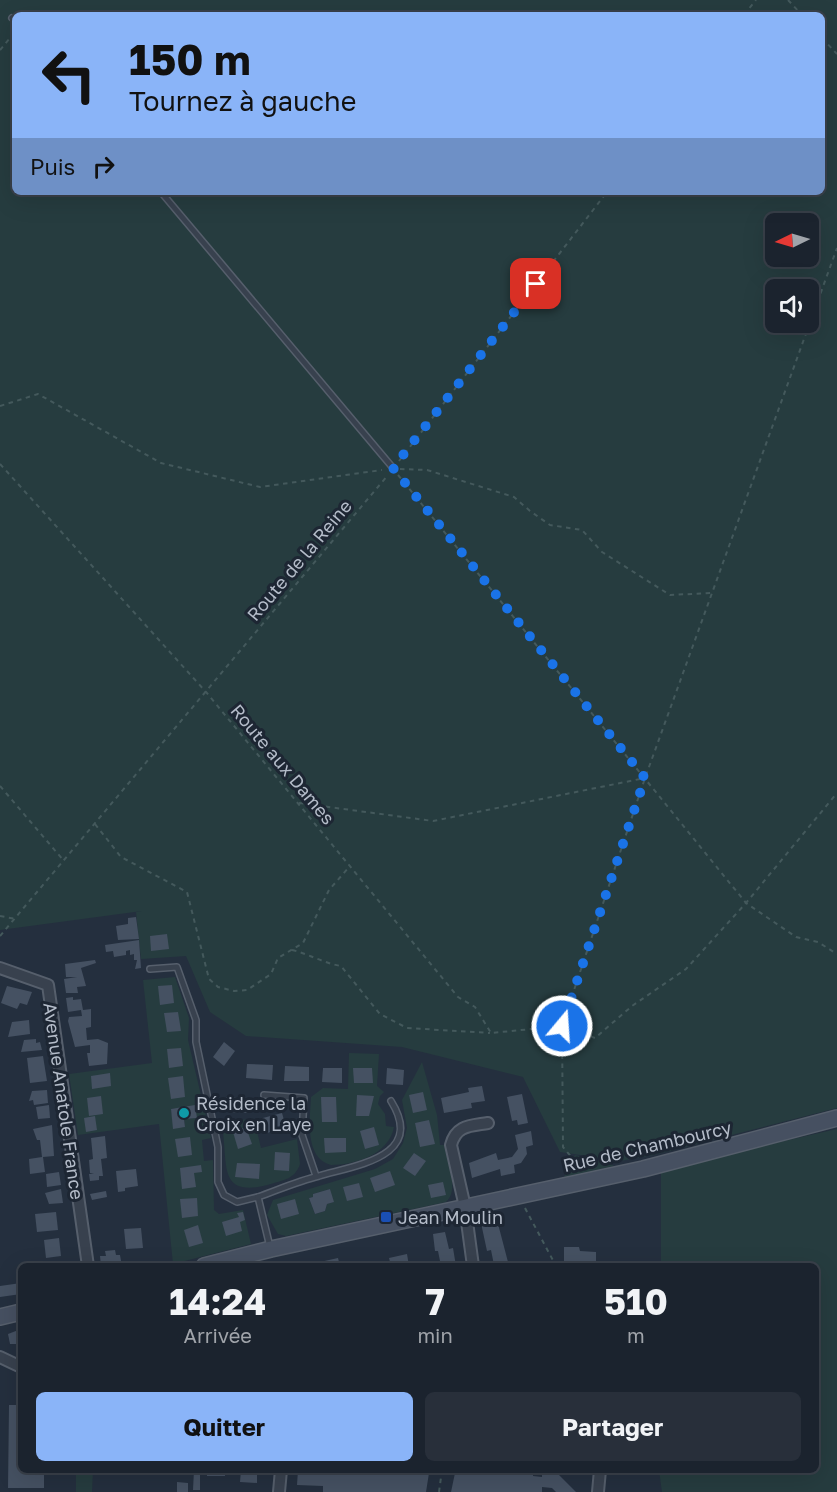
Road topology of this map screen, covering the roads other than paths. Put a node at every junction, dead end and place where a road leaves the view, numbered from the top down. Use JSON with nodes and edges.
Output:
{"nodes":[{"id":1,"x":164,"y":195,"type":"edge"},
{"id":2,"x":393,"y":468,"type":"road end"},
{"id":3,"x":0,"y":968,"type":"edge"},
{"id":4,"x":150,"y":969,"type":"dead end"},
{"id":5,"x":264,"y":1095,"type":"dead end"},
{"id":6,"x":391,"y":1101,"type":"dead end"},
{"id":7,"x":837,"y":1118,"type":"edge"},
{"id":8,"x":488,"y":1123,"type":"dead end"},
{"id":9,"x":316,"y":1176,"type":"junction"},
{"id":10,"x":258,"y":1197,"type":"junction"},
{"id":11,"x":465,"y":1207,"type":"junction"},
{"id":12,"x":271,"y":1249,"type":"junction"},
{"id":13,"x":88,"y":1263,"type":"edge"},
{"id":14,"x":216,"y":1263,"type":"edge"},
{"id":15,"x":473,"y":1263,"type":"edge"},
{"id":16,"x":18,"y":1313,"type":"edge"},
{"id":17,"x":0,"y":1317,"type":"edge"},
{"id":18,"x":0,"y":1357,"type":"edge"},
{"id":19,"x":18,"y":1366,"type":"edge"},
{"id":20,"x":281,"y":1473,"type":"edge"},
{"id":21,"x":600,"y":1473,"type":"edge"},
{"id":22,"x":279,"y":1492,"type":"edge"},
{"id":23,"x":598,"y":1492,"type":"edge"}],
"edges":[{"from":1,"to":2,"type":"lane"},
{"from":3,"to":13,"type":"street","name":"Avenue Anatole France"},
{"from":4,"to":10,"type":"lane"},
{"from":5,"to":9,"type":"lane"},
{"from":6,"to":9,"type":"lane"},
{"from":7,"to":11,"type":"street","name":"Rue de Chambourcy"},
{"from":8,"to":11,"type":"street"},
{"from":9,"to":10,"type":"lane"},
{"from":10,"to":12,"type":"lane"},
{"from":11,"to":12,"type":"street","name":"Rue de Chambourcy"},
{"from":11,"to":15,"type":"street"},
{"from":12,"to":14,"type":"street","name":"Rue de Chambourcy"},
{"from":16,"to":17,"type":"street"},
{"from":18,"to":19,"type":"street"},
{"from":20,"to":22,"type":"street"},
{"from":21,"to":23,"type":"street"}]}
